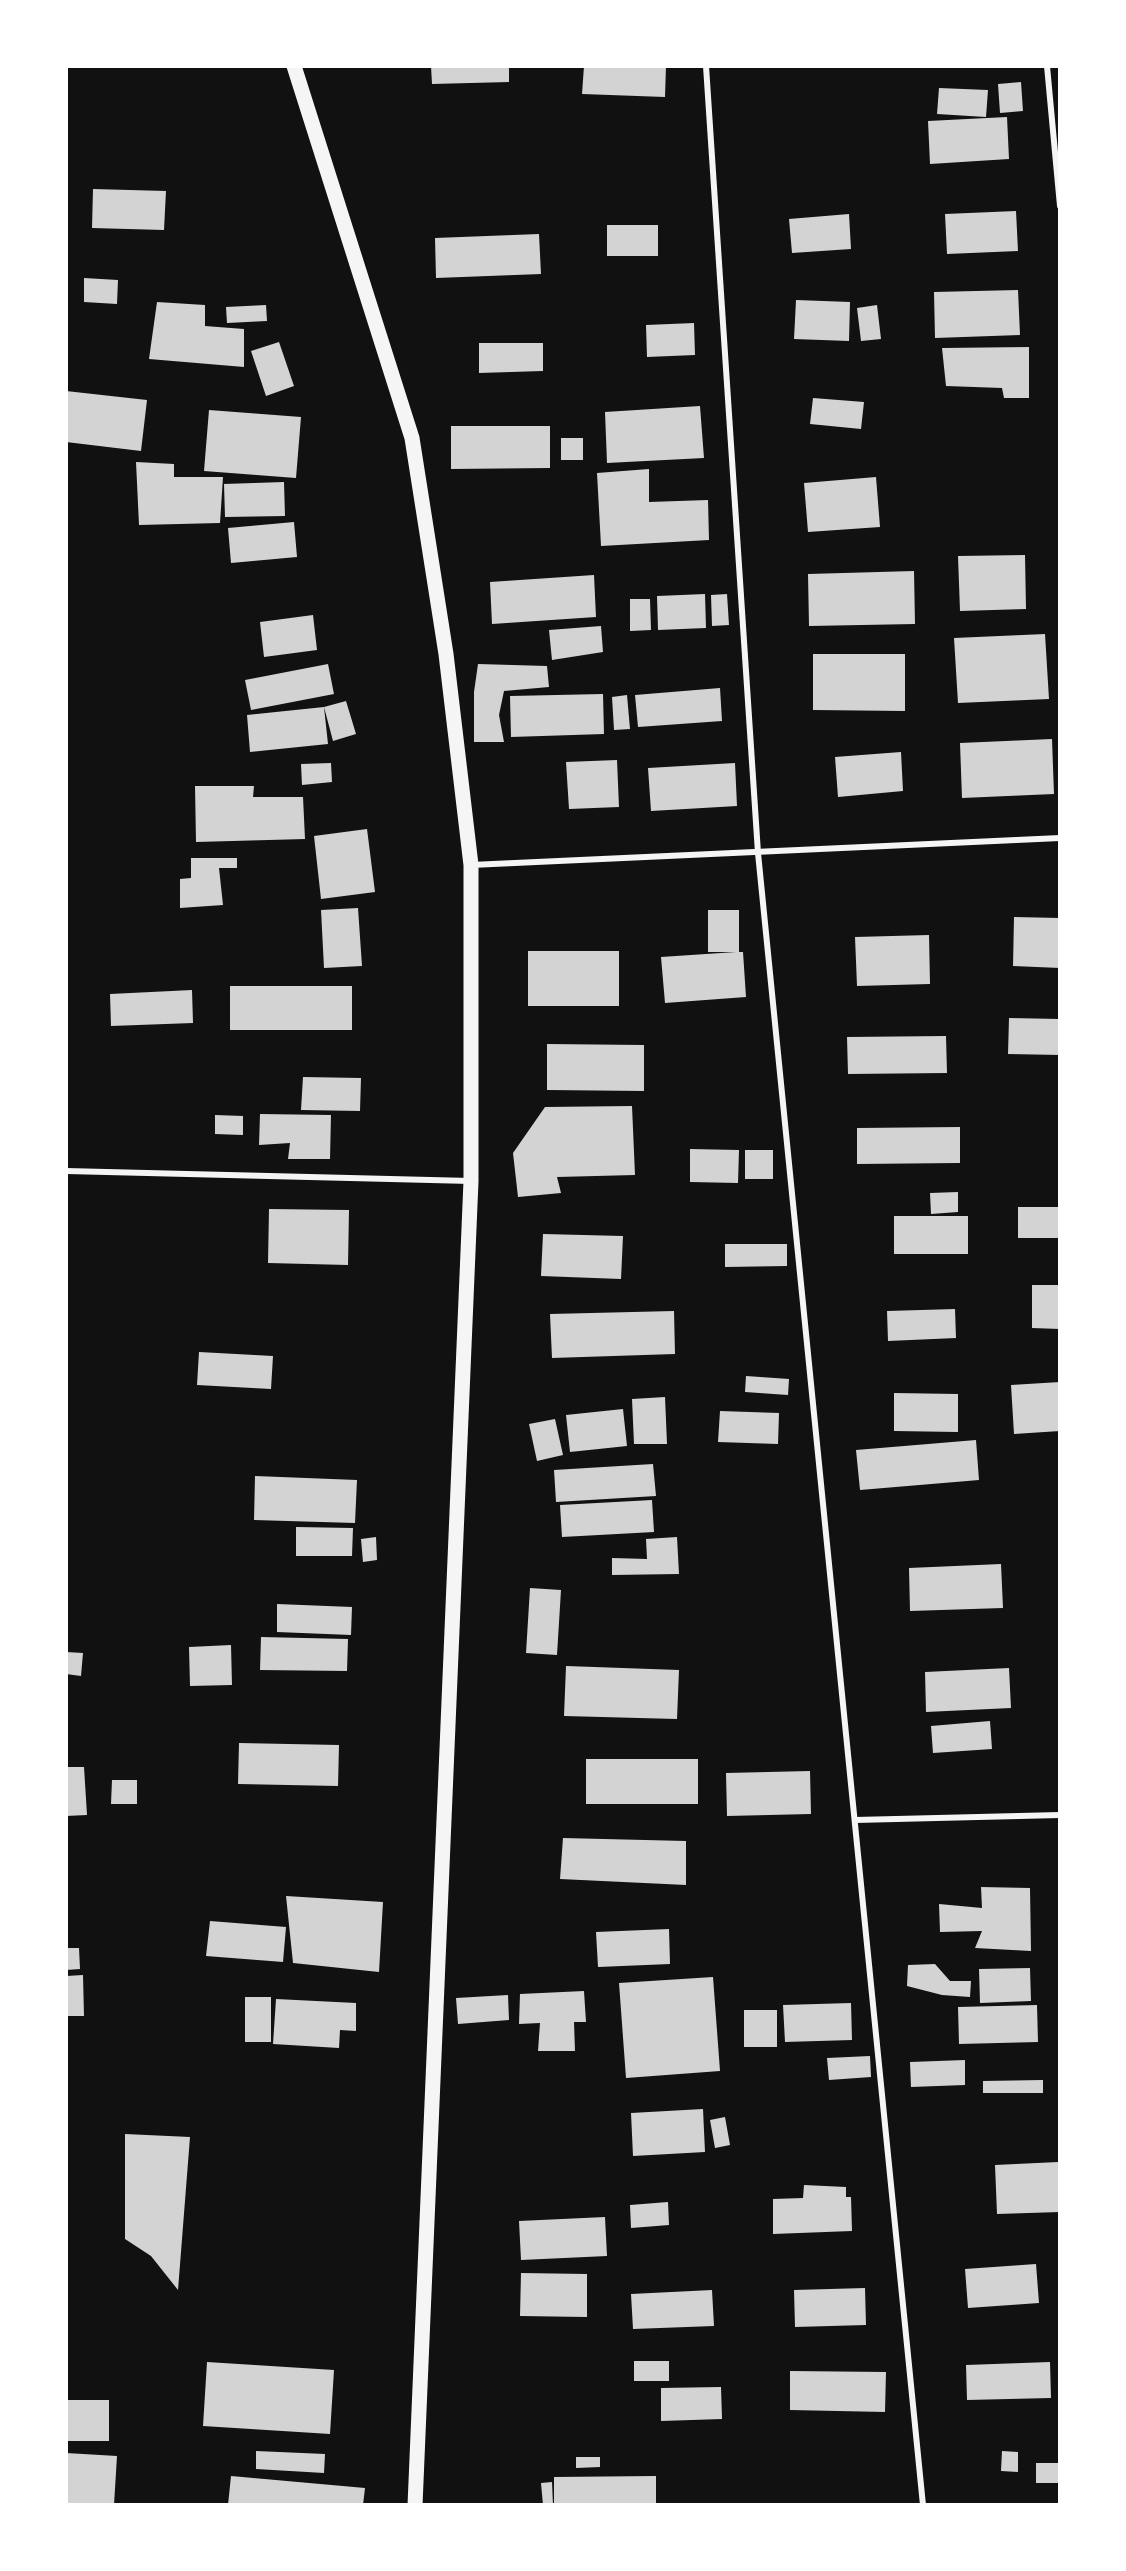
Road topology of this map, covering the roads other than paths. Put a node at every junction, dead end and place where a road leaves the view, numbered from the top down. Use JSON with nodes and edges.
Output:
{"nodes":[{"id":1,"x":294,"y":66,"type":"edge"},
{"id":2,"x":706,"y":66,"type":"edge"},
{"id":3,"x":1047,"y":66,"type":"edge"},
{"id":4,"x":1060,"y":206,"type":"edge"},
{"id":5,"x":1060,"y":838,"type":"edge"},
{"id":6,"x":758,"y":853,"type":"junction"},
{"id":7,"x":471,"y":865,"type":"junction"},
{"id":8,"x":66,"y":1171,"type":"edge"},
{"id":9,"x":471,"y":1181,"type":"junction"},
{"id":10,"x":1060,"y":1815,"type":"edge"},
{"id":11,"x":855,"y":1820,"type":"junction"},
{"id":12,"x":415,"y":2505,"type":"edge"},
{"id":13,"x":923,"y":2505,"type":"edge"}],
"edges":[{"from":1,"to":7,"type":"main road"},
{"from":2,"to":6,"type":"street"},
{"from":3,"to":4,"type":"street"},
{"from":5,"to":6,"type":"street"},
{"from":6,"to":7,"type":"street"},
{"from":6,"to":11,"type":"street"},
{"from":7,"to":9,"type":"main road"},
{"from":8,"to":9,"type":"street"},
{"from":9,"to":12,"type":"main road"},
{"from":10,"to":11,"type":"street"},
{"from":11,"to":13,"type":"street"}]}
